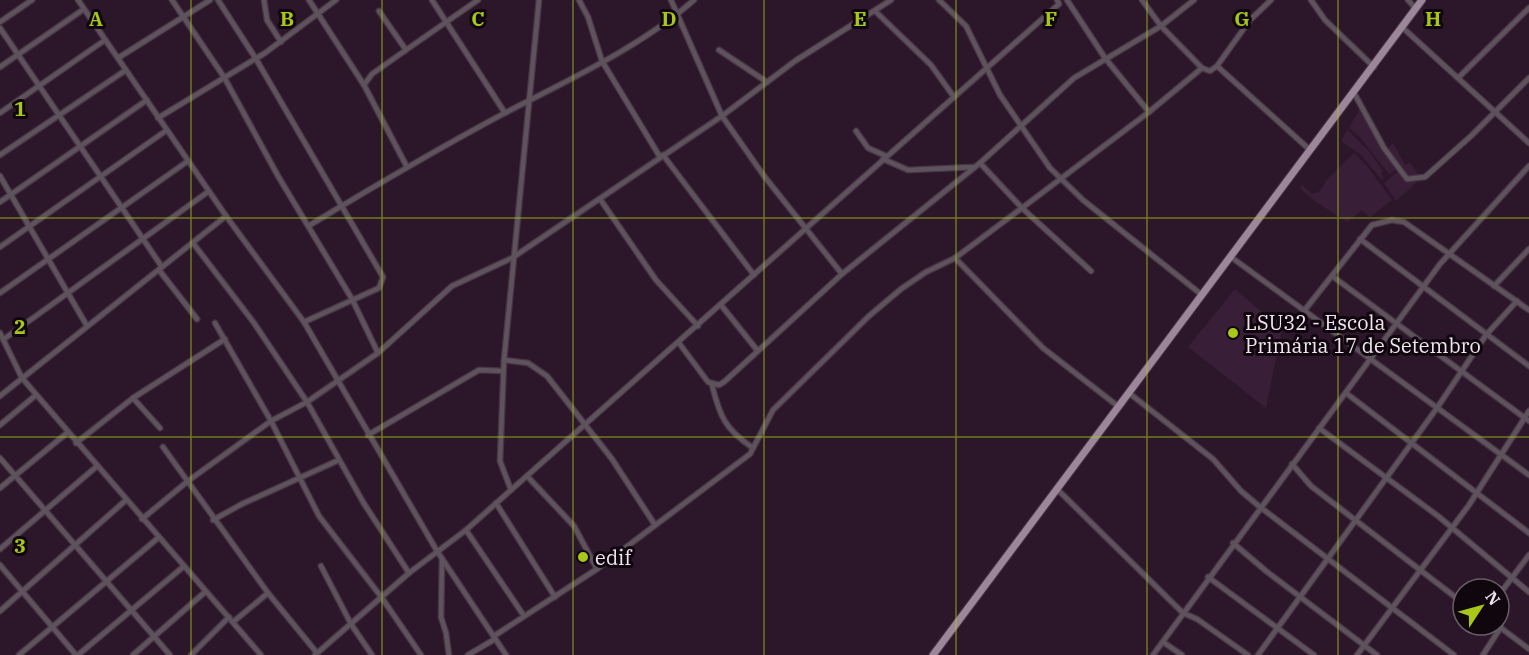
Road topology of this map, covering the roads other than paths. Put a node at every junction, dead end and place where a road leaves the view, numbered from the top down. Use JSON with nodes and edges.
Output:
{"nodes":[{"id":1,"x":32,"y":0,"type":"edge"},
{"id":2,"x":78,"y":0,"type":"edge"},
{"id":3,"x":172,"y":0,"type":"edge"},
{"id":4,"x":210,"y":0,"type":"edge"},
{"id":5,"x":218,"y":0,"type":"edge"},
{"id":6,"x":264,"y":0,"type":"edge"},
{"id":7,"x":309,"y":0,"type":"edge"},
{"id":8,"x":336,"y":0,"type":"edge"},
{"id":9,"x":432,"y":0,"type":"edge"},
{"id":10,"x":478,"y":0,"type":"edge"},
{"id":11,"x":539,"y":0,"type":"edge"},
{"id":12,"x":579,"y":0,"type":"edge"},
{"id":13,"x":671,"y":0,"type":"edge"},
{"id":14,"x":694,"y":0,"type":"edge"},
{"id":15,"x":891,"y":0,"type":"edge"},
{"id":16,"x":939,"y":0,"type":"edge"},
{"id":17,"x":1142,"y":0,"type":"edge"},
{"id":18,"x":1194,"y":0,"type":"edge"},
{"id":19,"x":1271,"y":0,"type":"edge"},
{"id":20,"x":1311,"y":0,"type":"edge"},
{"id":21,"x":1408,"y":0,"type":"edge"},
{"id":22,"x":1422,"y":0,"type":"edge"},
{"id":23,"x":1062,"y":1,"type":"edge"},
{"id":24,"x":1529,"y":8,"type":"edge"},
{"id":25,"x":84,"y":9,"type":"junction"},
{"id":26,"x":1416,"y":9,"type":"junction"},
{"id":27,"x":875,"y":11,"type":"junction"},
{"id":28,"x":379,"y":12,"type":"dead end"},
{"id":29,"x":317,"y":13,"type":"junction"},
{"id":30,"x":183,"y":16,"type":"junction"},
{"id":31,"x":676,"y":16,"type":"junction"},
{"id":32,"x":0,"y":22,"type":"edge"},
{"id":33,"x":447,"y":23,"type":"junction"},
{"id":34,"x":1161,"y":26,"type":"junction"},
{"id":35,"x":1402,"y":27,"type":"junction"},
{"id":36,"x":0,"y":28,"type":"edge"},
{"id":37,"x":105,"y":40,"type":"junction"},
{"id":38,"x":281,"y":42,"type":"junction"},
{"id":39,"x":406,"y":50,"type":"junction"},
{"id":40,"x":719,"y":50,"type":"dead end"},
{"id":41,"x":19,"y":55,"type":"junction"},
{"id":42,"x":118,"y":58,"type":"junction"},
{"id":43,"x":1105,"y":58,"type":"junction"},
{"id":44,"x":256,"y":59,"type":"junction"},
{"id":45,"x":602,"y":61,"type":"junction"},
{"id":46,"x":1217,"y":66,"type":"junction"},
{"id":47,"x":1374,"y":67,"type":"junction"},
{"id":48,"x":0,"y":68,"type":"edge"},
{"id":49,"x":1202,"y":68,"type":"junction"},
{"id":50,"x":126,"y":70,"type":"junction"},
{"id":51,"x":986,"y":70,"type":"junction"},
{"id":52,"x":224,"y":77,"type":"junction"},
{"id":53,"x":1458,"y":78,"type":"junction"},
{"id":54,"x":1529,"y":78,"type":"edge"},
{"id":55,"x":767,"y":82,"type":"junction"},
{"id":56,"x":364,"y":85,"type":"junction"},
{"id":57,"x":39,"y":86,"type":"junction"},
{"id":58,"x":1353,"y":92,"type":"junction"},
{"id":59,"x":954,"y":96,"type":"junction"},
{"id":60,"x":147,"y":100,"type":"junction"},
{"id":61,"x":529,"y":103,"type":"junction"},
{"id":62,"x":1149,"y":112,"type":"junction"},
{"id":63,"x":1493,"y":112,"type":"junction"},
{"id":64,"x":0,"y":113,"type":"edge"},
{"id":65,"x":505,"y":113,"type":"junction"},
{"id":66,"x":58,"y":115,"type":"junction"},
{"id":67,"x":722,"y":116,"type":"junction"},
{"id":68,"x":158,"y":118,"type":"junction"},
{"id":69,"x":1021,"y":127,"type":"junction"},
{"id":70,"x":167,"y":130,"type":"junction"},
{"id":71,"x":856,"y":130,"type":"dead end"},
{"id":72,"x":1529,"y":144,"type":"edge"},
{"id":73,"x":80,"y":147,"type":"junction"},
{"id":74,"x":1310,"y":150,"type":"junction"},
{"id":75,"x":0,"y":155,"type":"edge"},
{"id":76,"x":662,"y":156,"type":"junction"},
{"id":77,"x":885,"y":158,"type":"junction"},
{"id":78,"x":188,"y":161,"type":"junction"},
{"id":79,"x":980,"y":163,"type":"junction"},
{"id":80,"x":1529,"y":166,"type":"edge"},
{"id":81,"x":406,"y":167,"type":"junction"},
{"id":82,"x":974,"y":167,"type":"junction"},
{"id":83,"x":0,"y":176,"type":"edge"},
{"id":84,"x":100,"y":177,"type":"junction"},
{"id":85,"x":1061,"y":180,"type":"junction"},
{"id":86,"x":209,"y":191,"type":"junction"},
{"id":87,"x":12,"y":196,"type":"junction"},
{"id":88,"x":600,"y":199,"type":"junction"},
{"id":89,"x":0,"y":202,"type":"edge"},
{"id":90,"x":343,"y":205,"type":"junction"},
{"id":91,"x":121,"y":207,"type":"junction"},
{"id":92,"x":1022,"y":208,"type":"junction"},
{"id":93,"x":226,"y":216,"type":"junction"},
{"id":94,"x":309,"y":225,"type":"junction"},
{"id":95,"x":30,"y":226,"type":"junction"},
{"id":96,"x":807,"y":229,"type":"junction"},
{"id":97,"x":142,"y":238,"type":"junction"},
{"id":98,"x":1360,"y":239,"type":"junction"},
{"id":99,"x":193,"y":243,"type":"junction"},
{"id":100,"x":0,"y":247,"type":"edge"},
{"id":101,"x":1529,"y":249,"type":"edge"},
{"id":102,"x":1449,"y":254,"type":"junction"},
{"id":103,"x":1230,"y":257,"type":"junction"},
{"id":104,"x":512,"y":258,"type":"junction"},
{"id":105,"x":955,"y":258,"type":"junction"},
{"id":106,"x":49,"y":261,"type":"junction"},
{"id":107,"x":160,"y":268,"type":"junction"},
{"id":108,"x":1091,"y":271,"type":"dead end"},
{"id":109,"x":842,"y":274,"type":"junction"},
{"id":110,"x":754,"y":275,"type":"junction"},
{"id":111,"x":1332,"y":276,"type":"junction"},
{"id":112,"x":1494,"y":286,"type":"junction"},
{"id":113,"x":1423,"y":288,"type":"junction"},
{"id":114,"x":0,"y":293,"type":"edge"},
{"id":115,"x":67,"y":293,"type":"junction"},
{"id":116,"x":1202,"y":295,"type":"junction"},
{"id":117,"x":352,"y":299,"type":"junction"},
{"id":118,"x":1517,"y":301,"type":"junction"},
{"id":119,"x":721,"y":305,"type":"junction"},
{"id":120,"x":1529,"y":309,"type":"edge"},
{"id":121,"x":1304,"y":311,"type":"junction"},
{"id":122,"x":197,"y":319,"type":"dead end"},
{"id":123,"x":304,"y":322,"type":"junction"},
{"id":124,"x":215,"y":323,"type":"dead end"},
{"id":125,"x":1398,"y":324,"type":"junction"},
{"id":126,"x":87,"y":326,"type":"junction"},
{"id":127,"x":698,"y":326,"type":"junction"},
{"id":128,"x":0,"y":333,"type":"edge"},
{"id":129,"x":1486,"y":335,"type":"junction"},
{"id":130,"x":3,"y":339,"type":"junction"},
{"id":131,"x":225,"y":339,"type":"junction"},
{"id":132,"x":679,"y":343,"type":"junction"},
{"id":133,"x":757,"y":350,"type":"junction"},
{"id":134,"x":378,"y":354,"type":"junction"},
{"id":135,"x":504,"y":360,"type":"junction"},
{"id":136,"x":1371,"y":360,"type":"junction"},
{"id":137,"x":1529,"y":366,"type":"edge"},
{"id":138,"x":503,"y":371,"type":"junction"},
{"id":139,"x":1462,"y":371,"type":"junction"},
{"id":140,"x":22,"y":378,"type":"junction"},
{"id":141,"x":338,"y":381,"type":"junction"},
{"id":142,"x":712,"y":385,"type":"junction"},
{"id":143,"x":1130,"y":393,"type":"junction"},
{"id":144,"x":1346,"y":393,"type":"junction"},
{"id":145,"x":36,"y":395,"type":"junction"},
{"id":146,"x":0,"y":396,"type":"edge"},
{"id":147,"x":133,"y":398,"type":"junction"},
{"id":148,"x":307,"y":402,"type":"junction"},
{"id":149,"x":1119,"y":407,"type":"junction"},
{"id":150,"x":1437,"y":408,"type":"junction"},
{"id":151,"x":1529,"y":411,"type":"edge"},
{"id":152,"x":1527,"y":419,"type":"edge"},
{"id":153,"x":271,"y":422,"type":"junction"},
{"id":154,"x":585,"y":423,"type":"junction"},
{"id":155,"x":0,"y":425,"type":"edge"},
{"id":156,"x":160,"y":428,"type":"dead end"},
{"id":157,"x":1319,"y":428,"type":"junction"},
{"id":158,"x":67,"y":433,"type":"junction"},
{"id":159,"x":368,"y":435,"type":"junction"},
{"id":160,"x":76,"y":442,"type":"junction"},
{"id":161,"x":1411,"y":443,"type":"junction"},
{"id":162,"x":163,"y":447,"type":"dead end"},
{"id":163,"x":753,"y":448,"type":"junction"},
{"id":164,"x":1503,"y":455,"type":"junction"},
{"id":165,"x":0,"y":458,"type":"edge"},
{"id":166,"x":339,"y":460,"type":"junction"},
{"id":167,"x":1292,"y":465,"type":"junction"},
{"id":168,"x":96,"y":467,"type":"junction"},
{"id":169,"x":14,"y":475,"type":"junction"},
{"id":170,"x":1529,"y":475,"type":"edge"},
{"id":171,"x":527,"y":476,"type":"junction"},
{"id":172,"x":1385,"y":479,"type":"junction"},
{"id":173,"x":300,"y":480,"type":"junction"},
{"id":174,"x":188,"y":481,"type":"junction"},
{"id":175,"x":0,"y":488,"type":"edge"},
{"id":176,"x":1058,"y":489,"type":"junction"},
{"id":177,"x":511,"y":490,"type":"junction"},
{"id":178,"x":1477,"y":494,"type":"junction"},
{"id":179,"x":125,"y":501,"type":"junction"},
{"id":180,"x":496,"y":503,"type":"junction"},
{"id":181,"x":1260,"y":507,"type":"junction"},
{"id":182,"x":44,"y":510,"type":"junction"},
{"id":183,"x":142,"y":519,"type":"junction"},
{"id":184,"x":213,"y":520,"type":"junction"},
{"id":185,"x":1355,"y":520,"type":"junction"},
{"id":186,"x":655,"y":525,"type":"junction"},
{"id":187,"x":1451,"y":529,"type":"junction"},
{"id":188,"x":466,"y":530,"type":"junction"},
{"id":189,"x":1529,"y":533,"type":"edge"},
{"id":190,"x":158,"y":538,"type":"junction"},
{"id":191,"x":1233,"y":543,"type":"junction"},
{"id":192,"x":75,"y":546,"type":"junction"},
{"id":193,"x":0,"y":549,"type":"edge"},
{"id":194,"x":436,"y":551,"type":"junction"},
{"id":195,"x":1529,"y":555,"type":"edge"},
{"id":196,"x":1328,"y":559,"type":"junction"},
{"id":197,"x":442,"y":561,"type":"junction"},
{"id":198,"x":0,"y":565,"type":"edge"},
{"id":199,"x":321,"y":566,"type":"dead end"},
{"id":200,"x":183,"y":567,"type":"junction"},
{"id":201,"x":597,"y":569,"type":"junction"},
{"id":202,"x":1419,"y":570,"type":"junction"},
{"id":203,"x":409,"y":573,"type":"junction"},
{"id":204,"x":1208,"y":577,"type":"junction"},
{"id":205,"x":1512,"y":578,"type":"junction"},
{"id":206,"x":105,"y":582,"type":"junction"},
{"id":207,"x":23,"y":591,"type":"junction"},
{"id":208,"x":205,"y":592,"type":"junction"},
{"id":209,"x":1529,"y":592,"type":"edge"},
{"id":210,"x":268,"y":593,"type":"junction"},
{"id":211,"x":1451,"y":594,"type":"edge"},
{"id":212,"x":1299,"y":596,"type":"junction"},
{"id":213,"x":555,"y":597,"type":"junction"},
{"id":214,"x":382,"y":598,"type":"junction"},
{"id":215,"x":1391,"y":606,"type":"junction"},
{"id":216,"x":0,"y":611,"type":"edge"},
{"id":217,"x":130,"y":611,"type":"junction"},
{"id":218,"x":1183,"y":613,"type":"junction"},
{"id":219,"x":524,"y":616,"type":"junction"},
{"id":220,"x":231,"y":620,"type":"junction"},
{"id":221,"x":351,"y":624,"type":"junction"},
{"id":222,"x":53,"y":626,"type":"junction"},
{"id":223,"x":1276,"y":628,"type":"junction"},
{"id":224,"x":1511,"y":635,"type":"edge"},
{"id":225,"x":154,"y":636,"type":"junction"},
{"id":226,"x":1493,"y":637,"type":"edge"},
{"id":227,"x":494,"y":638,"type":"junction"},
{"id":228,"x":1163,"y":642,"type":"junction"},
{"id":229,"x":1364,"y":645,"type":"junction"},
{"id":230,"x":1529,"y":649,"type":"edge"},
{"id":231,"x":257,"y":654,"type":"edge"},
{"id":232,"x":316,"y":654,"type":"edge"},
{"id":233,"x":19,"y":655,"type":"edge"},
{"id":234,"x":77,"y":655,"type":"edge"},
{"id":235,"x":133,"y":655,"type":"edge"},
{"id":236,"x":170,"y":655,"type":"edge"},
{"id":237,"x":191,"y":655,"type":"edge"},
{"id":238,"x":372,"y":655,"type":"edge"},
{"id":239,"x":421,"y":655,"type":"edge"},
{"id":240,"x":449,"y":655,"type":"edge"},
{"id":241,"x":468,"y":655,"type":"edge"},
{"id":242,"x":506,"y":655,"type":"edge"},
{"id":243,"x":933,"y":655,"type":"edge"},
{"id":244,"x":1153,"y":655,"type":"edge"},
{"id":245,"x":1182,"y":655,"type":"edge"},
{"id":246,"x":1248,"y":655,"type":"edge"},
{"id":247,"x":1258,"y":655,"type":"edge"},
{"id":248,"x":1314,"y":655,"type":"edge"},
{"id":249,"x":1357,"y":655,"type":"edge"},
{"id":250,"x":1377,"y":655,"type":"edge"},
{"id":251,"x":1454,"y":655,"type":"edge"},
{"id":252,"x":1483,"y":655,"type":"edge"}],
"edges":[{"from":1,"to":32,"type":"street"},
{"from":2,"to":25,"type":"street"},
{"from":3,"to":30,"type":"street"},
{"from":4,"to":30,"type":"street"},
{"from":5,"to":44,"type":"street"},
{"from":6,"to":38,"type":"street"},
{"from":7,"to":29,"type":"street"},
{"from":8,"to":29,"type":"street"},
{"from":9,"to":33,"type":"street"},
{"from":10,"to":33,"type":"street"},
{"from":11,"to":61,"type":"street"},
{"from":12,"to":45,"type":"street"},
{"from":13,"to":31,"type":"street"},
{"from":14,"to":31,"type":"street"},
{"from":15,"to":27,"type":"street"},
{"from":16,"to":51,"type":"street"},
{"from":17,"to":34,"type":"street"},
{"from":18,"to":34,"type":"street"},
{"from":19,"to":46,"type":"street"},
{"from":20,"to":47,"type":"street"},
{"from":21,"to":26,"type":"street"},
{"from":22,"to":26,"type":"main road"},
{"from":23,"to":43,"type":"street"},
{"from":23,"to":51,"type":"street"},
{"from":24,"to":53,"type":"street"},
{"from":25,"to":37,"type":"street"},
{"from":25,"to":41,"type":"street"},
{"from":26,"to":35,"type":"main road"},
{"from":27,"to":55,"type":"street"},
{"from":27,"to":59,"type":"street"},
{"from":28,"to":39,"type":"street"},
{"from":29,"to":38,"type":"street"},
{"from":29,"to":56,"type":"street"},
{"from":30,"to":42,"type":"street"},
{"from":30,"to":52,"type":"street"},
{"from":31,"to":45,"type":"street"},
{"from":31,"to":67,"type":"street"},
{"from":33,"to":39,"type":"street"},
{"from":33,"to":65,"type":"street"},
{"from":34,"to":43,"type":"street"},
{"from":34,"to":49,"type":"street"},
{"from":35,"to":47,"type":"main road"},
{"from":35,"to":53,"type":"street"},
{"from":36,"to":41,"type":"street"},
{"from":37,"to":42,"type":"street"},
{"from":37,"to":57,"type":"street"},
{"from":38,"to":44,"type":"street"},
{"from":39,"to":56,"type":"street"},
{"from":40,"to":55,"type":"street"},
{"from":41,"to":48,"type":"street"},
{"from":41,"to":57,"type":"street"},
{"from":42,"to":50,"type":"street"},
{"from":43,"to":62,"type":"street"},
{"from":43,"to":69,"type":"street"},
{"from":44,"to":52,"type":"street"},
{"from":44,"to":90,"type":"street"},
{"from":45,"to":61,"type":"street"},
{"from":45,"to":76,"type":"street"},
{"from":46,"to":49,"type":"street"},
{"from":46,"to":74,"type":"street"},
{"from":47,"to":58,"type":"main road"},
{"from":49,"to":62,"type":"street"},
{"from":50,"to":60,"type":"street"},
{"from":50,"to":66,"type":"street"},
{"from":51,"to":59,"type":"street"},
{"from":51,"to":69,"type":"street"},
{"from":52,"to":68,"type":"street"},
{"from":52,"to":94,"type":"street"},
{"from":53,"to":63,"type":"street"},
{"from":54,"to":63,"type":"street"},
{"from":55,"to":67,"type":"street"},
{"from":56,"to":81,"type":"street"},
{"from":57,"to":64,"type":"street"},
{"from":57,"to":66,"type":"street"},
{"from":58,"to":63,"type":"street"},
{"from":58,"to":74,"type":"main road"},
{"from":59,"to":77,"type":"street"},
{"from":60,"to":68,"type":"street"},
{"from":60,"to":73,"type":"street"},
{"from":61,"to":65,"type":"street"},
{"from":61,"to":104,"type":"street"},
{"from":62,"to":85,"type":"street"},
{"from":63,"to":72,"type":"street"},
{"from":65,"to":81,"type":"street"},
{"from":66,"to":73,"type":"street"},
{"from":66,"to":75,"type":"street"},
{"from":67,"to":76,"type":"street"},
{"from":67,"to":96,"type":"street"},
{"from":68,"to":70,"type":"street"},
{"from":69,"to":79,"type":"street"},
{"from":69,"to":85,"type":"street"},
{"from":70,"to":78,"type":"street"},
{"from":70,"to":84,"type":"street"},
{"from":71,"to":77,"type":"street"},
{"from":73,"to":84,"type":"street"},
{"from":73,"to":87,"type":"street"},
{"from":74,"to":103,"type":"main road"},
{"from":76,"to":88,"type":"street"},
{"from":76,"to":110,"type":"street"},
{"from":77,"to":82,"type":"street"},
{"from":77,"to":96,"type":"street"},
{"from":78,"to":86,"type":"street"},
{"from":78,"to":91,"type":"street"},
{"from":79,"to":82,"type":"street"},
{"from":79,"to":92,"type":"street"},
{"from":80,"to":102,"type":"street"},
{"from":81,"to":90,"type":"street"},
{"from":82,"to":109,"type":"street"},
{"from":83,"to":87,"type":"street"},
{"from":84,"to":91,"type":"street"},
{"from":84,"to":95,"type":"street"},
{"from":85,"to":92,"type":"street"},
{"from":85,"to":116,"type":"street"},
{"from":86,"to":93,"type":"street"},
{"from":86,"to":97,"type":"street"},
{"from":87,"to":89,"type":"street"},
{"from":87,"to":95,"type":"street"},
{"from":88,"to":104,"type":"street"},
{"from":88,"to":127,"type":"street"},
{"from":90,"to":94,"type":"street"},
{"from":90,"to":117,"type":"street"},
{"from":91,"to":97,"type":"street"},
{"from":91,"to":106,"type":"street"},
{"from":92,"to":105,"type":"street"},
{"from":92,"to":108,"type":"street"},
{"from":93,"to":99,"type":"street"},
{"from":93,"to":123,"type":"street"},
{"from":94,"to":117,"type":"street"},
{"from":95,"to":100,"type":"street"},
{"from":95,"to":106,"type":"street"},
{"from":96,"to":109,"type":"street"},
{"from":96,"to":110,"type":"street"},
{"from":97,"to":107,"type":"street"},
{"from":97,"to":115,"type":"street"},
{"from":98,"to":102,"type":"street"},
{"from":98,"to":111,"type":"street"},
{"from":98,"to":113,"type":"street"},
{"from":99,"to":107,"type":"street"},
{"from":99,"to":148,"type":"street"},
{"from":101,"to":112,"type":"street"},
{"from":102,"to":112,"type":"street"},
{"from":102,"to":113,"type":"street"},
{"from":103,"to":116,"type":"main road"},
{"from":103,"to":121,"type":"street"},
{"from":104,"to":134,"type":"street"},
{"from":104,"to":135,"type":"street"},
{"from":105,"to":149,"type":"street"},
{"from":105,"to":163,"type":"street"},
{"from":106,"to":114,"type":"street"},
{"from":106,"to":115,"type":"street"},
{"from":107,"to":122,"type":"street"},
{"from":107,"to":126,"type":"street"},
{"from":109,"to":133,"type":"street"},
{"from":110,"to":119,"type":"street"},
{"from":111,"to":121,"type":"street"},
{"from":111,"to":125,"type":"street"},
{"from":112,"to":118,"type":"street"},
{"from":113,"to":125,"type":"street"},
{"from":113,"to":129,"type":"street"},
{"from":115,"to":126,"type":"street"},
{"from":115,"to":130,"type":"street"},
{"from":116,"to":143,"type":"main road"},
{"from":117,"to":123,"type":"street"},
{"from":117,"to":134,"type":"street"},
{"from":118,"to":120,"type":"street"},
{"from":118,"to":129,"type":"street"},
{"from":119,"to":127,"type":"street"},
{"from":119,"to":133,"type":"street"},
{"from":121,"to":136,"type":"street"},
{"from":123,"to":141,"type":"street"},
{"from":124,"to":131,"type":"street"},
{"from":125,"to":136,"type":"street"},
{"from":125,"to":139,"type":"street"},
{"from":126,"to":140,"type":"street"},
{"from":127,"to":132,"type":"street"},
{"from":128,"to":130,"type":"street"},
{"from":129,"to":137,"type":"street"},
{"from":129,"to":139,"type":"street"},
{"from":130,"to":140,"type":"street"},
{"from":131,"to":147,"type":"street"},
{"from":131,"to":153,"type":"street"},
{"from":132,"to":142,"type":"street"},
{"from":132,"to":154,"type":"street"},
{"from":133,"to":142,"type":"street"},
{"from":134,"to":141,"type":"street"},
{"from":135,"to":138,"type":"street"},
{"from":135,"to":154,"type":"street"},
{"from":136,"to":144,"type":"street"},
{"from":136,"to":150,"type":"street"},
{"from":138,"to":159,"type":"street"},
{"from":138,"to":177,"type":"street"},
{"from":139,"to":150,"type":"street"},
{"from":139,"to":152,"type":"street"},
{"from":140,"to":145,"type":"street"},
{"from":140,"to":146,"type":"street"},
{"from":141,"to":148,"type":"street"},
{"from":141,"to":159,"type":"street"},
{"from":142,"to":163,"type":"street"},
{"from":143,"to":149,"type":"main road"},
{"from":143,"to":181,"type":"street"},
{"from":144,"to":157,"type":"street"},
{"from":144,"to":161,"type":"street"},
{"from":145,"to":155,"type":"street"},
{"from":145,"to":158,"type":"street"},
{"from":147,"to":156,"type":"street"},
{"from":147,"to":160,"type":"street"},
{"from":148,"to":153,"type":"street"},
{"from":148,"to":166,"type":"street"},
{"from":149,"to":176,"type":"main road"},
{"from":150,"to":161,"type":"street"},
{"from":150,"to":164,"type":"street"},
{"from":151,"to":152,"type":"street"},
{"from":152,"to":164,"type":"street"},
{"from":153,"to":173,"type":"street"},
{"from":153,"to":174,"type":"street"},
{"from":154,"to":171,"type":"street"},
{"from":154,"to":186,"type":"street"},
{"from":157,"to":167,"type":"street"},
{"from":157,"to":172,"type":"street"},
{"from":158,"to":160,"type":"street"},
{"from":158,"to":169,"type":"street"},
{"from":159,"to":194,"type":"street"},
{"from":160,"to":168,"type":"street"},
{"from":161,"to":172,"type":"street"},
{"from":161,"to":178,"type":"street"},
{"from":162,"to":174,"type":"street"},
{"from":163,"to":186,"type":"street"},
{"from":164,"to":170,"type":"street"},
{"from":164,"to":178,"type":"street"},
{"from":165,"to":169,"type":"street"},
{"from":166,"to":173,"type":"street"},
{"from":166,"to":203,"type":"street"},
{"from":167,"to":181,"type":"street"},
{"from":167,"to":185,"type":"street"},
{"from":168,"to":179,"type":"street"},
{"from":168,"to":182,"type":"street"},
{"from":169,"to":175,"type":"street"},
{"from":169,"to":182,"type":"street"},
{"from":171,"to":177,"type":"street"},
{"from":171,"to":201,"type":"street"},
{"from":172,"to":185,"type":"street"},
{"from":172,"to":187,"type":"street"},
{"from":173,"to":184,"type":"street"},
{"from":173,"to":214,"type":"street"},
{"from":174,"to":183,"type":"street"},
{"from":174,"to":184,"type":"street"},
{"from":176,"to":218,"type":"street"},
{"from":176,"to":243,"type":"main road"},
{"from":177,"to":180,"type":"street"},
{"from":178,"to":187,"type":"street"},
{"from":178,"to":189,"type":"street"},
{"from":179,"to":183,"type":"street"},
{"from":179,"to":192,"type":"street"},
{"from":180,"to":188,"type":"street"},
{"from":180,"to":213,"type":"street"},
{"from":181,"to":191,"type":"street"},
{"from":181,"to":196,"type":"street"},
{"from":182,"to":192,"type":"street"},
{"from":182,"to":193,"type":"street"},
{"from":183,"to":190,"type":"street"},
{"from":184,"to":210,"type":"street"},
{"from":185,"to":196,"type":"street"},
{"from":185,"to":202,"type":"street"},
{"from":186,"to":201,"type":"street"},
{"from":187,"to":202,"type":"street"},
{"from":187,"to":205,"type":"street"},
{"from":188,"to":194,"type":"street"},
{"from":188,"to":219,"type":"street"},
{"from":190,"to":200,"type":"street"},
{"from":190,"to":206,"type":"street"},
{"from":191,"to":204,"type":"street"},
{"from":191,"to":212,"type":"street"},
{"from":192,"to":206,"type":"street"},
{"from":192,"to":207,"type":"street"},
{"from":194,"to":197,"type":"street"},
{"from":194,"to":203,"type":"street"},
{"from":195,"to":205,"type":"street"},
{"from":196,"to":212,"type":"street"},
{"from":196,"to":215,"type":"street"},
{"from":197,"to":227,"type":"street"},
{"from":197,"to":240,"type":"street"},
{"from":198,"to":207,"type":"street"},
{"from":199,"to":221,"type":"street"},
{"from":200,"to":208,"type":"street"},
{"from":200,"to":217,"type":"street"},
{"from":201,"to":213,"type":"street"},
{"from":202,"to":211,"type":"street"},
{"from":202,"to":215,"type":"street"},
{"from":203,"to":214,"type":"street"},
{"from":204,"to":218,"type":"street"},
{"from":204,"to":223,"type":"street"},
{"from":205,"to":209,"type":"street"},
{"from":206,"to":217,"type":"street"},
{"from":206,"to":222,"type":"street"},
{"from":207,"to":216,"type":"street"},
{"from":207,"to":222,"type":"street"},
{"from":208,"to":220,"type":"street"},
{"from":208,"to":225,"type":"street"},
{"from":210,"to":220,"type":"street"},
{"from":210,"to":232,"type":"street"},
{"from":212,"to":223,"type":"street"},
{"from":212,"to":229,"type":"street"},
{"from":213,"to":219,"type":"street"},
{"from":214,"to":221,"type":"street"},
{"from":214,"to":239,"type":"street"},
{"from":215,"to":229,"type":"street"},
{"from":215,"to":251,"type":"street"},
{"from":217,"to":225,"type":"street"},
{"from":217,"to":234,"type":"street"},
{"from":218,"to":228,"type":"street"},
{"from":218,"to":246,"type":"street"},
{"from":219,"to":227,"type":"street"},
{"from":220,"to":231,"type":"street"},
{"from":220,"to":237,"type":"street"},
{"from":221,"to":232,"type":"street"},
{"from":221,"to":238,"type":"street"},
{"from":222,"to":233,"type":"street"},
{"from":222,"to":234,"type":"street"},
{"from":223,"to":247,"type":"street"},
{"from":223,"to":248,"type":"street"},
{"from":224,"to":230,"type":"street"},
{"from":225,"to":235,"type":"street"},
{"from":225,"to":236,"type":"street"},
{"from":226,"to":252,"type":"street"},
{"from":227,"to":241,"type":"street"},
{"from":227,"to":242,"type":"street"},
{"from":228,"to":244,"type":"street"},
{"from":228,"to":245,"type":"street"},
{"from":229,"to":249,"type":"street"},
{"from":229,"to":250,"type":"street"}]}
